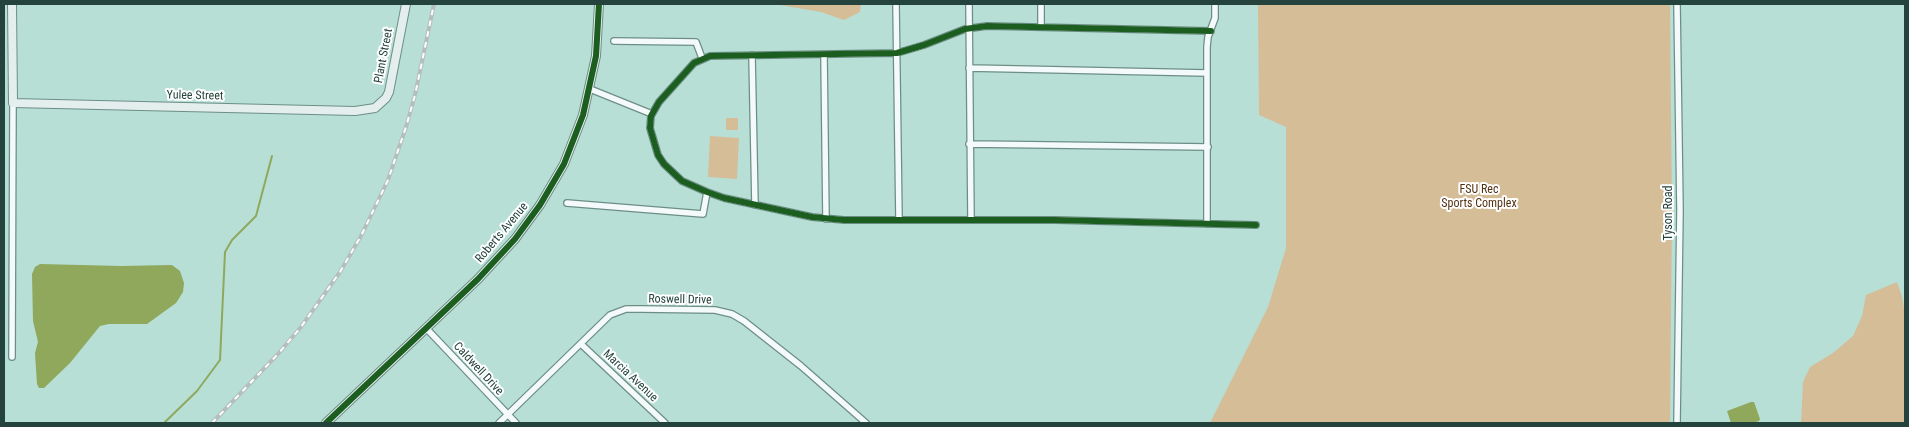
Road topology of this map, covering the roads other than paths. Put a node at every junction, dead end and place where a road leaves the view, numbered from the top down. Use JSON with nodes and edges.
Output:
{"nodes":[{"id":1,"x":406,"y":4,"type":"edge"},
{"id":2,"x":599,"y":4,"type":"edge"},
{"id":3,"x":896,"y":4,"type":"edge"},
{"id":4,"x":969,"y":4,"type":"edge"},
{"id":5,"x":1041,"y":4,"type":"edge"},
{"id":6,"x":1215,"y":4,"type":"edge"},
{"id":7,"x":1677,"y":4,"type":"edge"},
{"id":8,"x":12,"y":5,"type":"edge"},
{"id":9,"x":4,"y":7,"type":"edge"},
{"id":10,"x":4,"y":22,"type":"edge"},
{"id":11,"x":13,"y":22,"type":"junction"},
{"id":12,"x":1041,"y":27,"type":"junction"},
{"id":13,"x":969,"y":28,"type":"junction"},
{"id":14,"x":1211,"y":31,"type":"junction"},
{"id":15,"x":614,"y":41,"type":"dead end"},
{"id":16,"x":897,"y":53,"type":"junction"},
{"id":17,"x":752,"y":55,"type":"junction"},
{"id":18,"x":824,"y":55,"type":"junction"},
{"id":19,"x":702,"y":58,"type":"junction"},
{"id":20,"x":969,"y":68,"type":"junction"},
{"id":21,"x":1207,"y":73,"type":"junction"},
{"id":22,"x":590,"y":89,"type":"junction"},
{"id":23,"x":13,"y":103,"type":"junction"},
{"id":24,"x":375,"y":108,"type":"joint"},
{"id":25,"x":652,"y":114,"type":"junction"},
{"id":26,"x":969,"y":144,"type":"junction"},
{"id":27,"x":1208,"y":147,"type":"junction"},
{"id":28,"x":707,"y":192,"type":"junction"},
{"id":29,"x":567,"y":203,"type":"dead end"},
{"id":30,"x":755,"y":205,"type":"junction"},
{"id":31,"x":826,"y":219,"type":"junction"},
{"id":32,"x":899,"y":220,"type":"junction"},
{"id":33,"x":971,"y":220,"type":"junction"},
{"id":34,"x":1207,"y":224,"type":"junction"},
{"id":35,"x":1256,"y":225,"type":"dead end"},
{"id":36,"x":426,"y":328,"type":"junction"},
{"id":37,"x":4,"y":343,"type":"edge"},
{"id":38,"x":13,"y":343,"type":"junction"},
{"id":39,"x":581,"y":344,"type":"junction"},
{"id":40,"x":12,"y":357,"type":"dead end"},
{"id":41,"x":508,"y":415,"type":"junction"},
{"id":42,"x":326,"y":423,"type":"edge"},
{"id":43,"x":500,"y":423,"type":"edge"},
{"id":44,"x":516,"y":423,"type":"edge"},
{"id":45,"x":665,"y":423,"type":"edge"},
{"id":46,"x":866,"y":423,"type":"edge"},
{"id":47,"x":1677,"y":423,"type":"edge"}],
"edges":[{"from":1,"to":24,"type":"street","name":"Plant Street"},
{"from":2,"to":22,"type":"street","name":"Roberts Avenue"},
{"from":3,"to":16,"type":"street"},
{"from":4,"to":13,"type":"street"},
{"from":5,"to":12,"type":"street"},
{"from":6,"to":14,"type":"street"},
{"from":7,"to":47,"type":"street","name":"Tyson Road"},
{"from":8,"to":9,"type":"street"},
{"from":8,"to":11,"type":"street"},
{"from":10,"to":11,"type":"street"},
{"from":11,"to":23,"type":"street"},
{"from":12,"to":13,"type":"street"},
{"from":12,"to":14,"type":"street"},
{"from":13,"to":16,"type":"street"},
{"from":13,"to":20,"type":"street"},
{"from":14,"to":21,"type":"street"},
{"from":15,"to":19,"type":"street"},
{"from":16,"to":18,"type":"street"},
{"from":16,"to":32,"type":"street"},
{"from":17,"to":18,"type":"street"},
{"from":17,"to":19,"type":"street"},
{"from":17,"to":30,"type":"street"},
{"from":18,"to":31,"type":"street"},
{"from":19,"to":25,"type":"street"},
{"from":20,"to":21,"type":"street"},
{"from":20,"to":26,"type":"street"},
{"from":21,"to":27,"type":"street"},
{"from":22,"to":25,"type":"street"},
{"from":22,"to":36,"type":"street","name":"Roberts Avenue"},
{"from":23,"to":24,"type":"street","name":"Yulee Street"},
{"from":23,"to":38,"type":"street"},
{"from":25,"to":28,"type":"street"},
{"from":26,"to":27,"type":"street"},
{"from":26,"to":33,"type":"street"},
{"from":27,"to":34,"type":"street"},
{"from":28,"to":29,"type":"street"},
{"from":28,"to":30,"type":"street"},
{"from":30,"to":31,"type":"street"},
{"from":31,"to":32,"type":"street"},
{"from":32,"to":33,"type":"street"},
{"from":33,"to":34,"type":"street"},
{"from":34,"to":35,"type":"street"},
{"from":36,"to":41,"type":"street","name":"Caldwell Drive"},
{"from":36,"to":42,"type":"street","name":"Roberts Avenue"},
{"from":37,"to":38,"type":"street"},
{"from":38,"to":40,"type":"street"},
{"from":39,"to":41,"type":"street","name":"Roswell Drive"},
{"from":39,"to":45,"type":"street","name":"Marcia Avenue"},
{"from":39,"to":46,"type":"street","name":"Roswell Drive"},
{"from":41,"to":43,"type":"street","name":"Roswell Drive"},
{"from":41,"to":44,"type":"street","name":"Caldwell Drive"}]}
